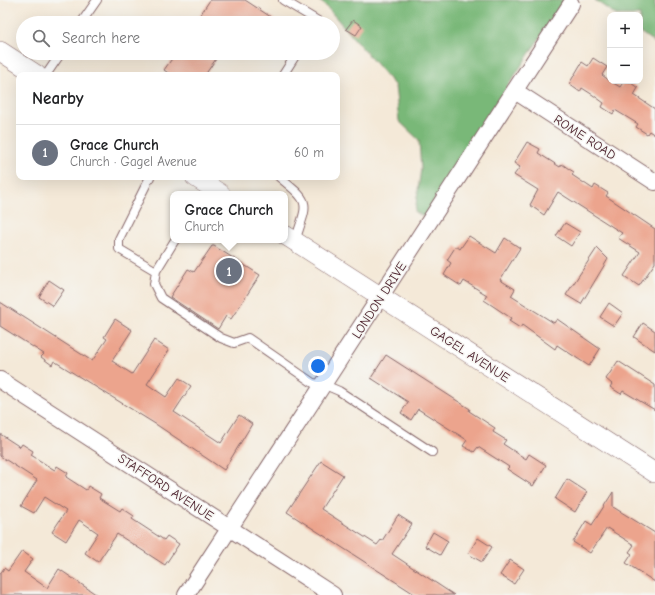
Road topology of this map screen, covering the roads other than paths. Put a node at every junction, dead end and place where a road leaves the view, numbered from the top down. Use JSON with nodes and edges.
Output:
{"nodes":[{"id":1,"x":97,"y":0,"type":"edge"},
{"id":2,"x":283,"y":0,"type":"edge"},
{"id":3,"x":571,"y":4,"type":"dead end"},
{"id":4,"x":86,"y":16,"type":"edge"},
{"id":5,"x":310,"y":16,"type":"edge"},
{"id":6,"x":0,"y":51,"type":"edge"},
{"id":7,"x":56,"y":60,"type":"edge"},
{"id":8,"x":293,"y":60,"type":"edge"},
{"id":9,"x":32,"y":72,"type":"edge"},
{"id":10,"x":48,"y":72,"type":"edge"},
{"id":11,"x":285,"y":72,"type":"edge"},
{"id":12,"x":515,"y":91,"type":"junction"},
{"id":13,"x":148,"y":180,"type":"edge"},
{"id":14,"x":200,"y":180,"type":"edge"},
{"id":15,"x":283,"y":180,"type":"edge"},
{"id":16,"x":655,"y":182,"type":"edge"},
{"id":17,"x":216,"y":191,"type":"edge"},
{"id":18,"x":290,"y":238,"type":"edge"},
{"id":19,"x":173,"y":243,"type":"edge"},
{"id":20,"x":156,"y":272,"type":"junction"},
{"id":21,"x":380,"y":297,"type":"junction"},
{"id":22,"x":0,"y":380,"type":"edge"},
{"id":23,"x":324,"y":385,"type":"junction"},
{"id":24,"x":432,"y":452,"type":"dead end"},
{"id":25,"x":655,"y":473,"type":"edge"},
{"id":26,"x":230,"y":528,"type":"junction"},
{"id":27,"x":186,"y":595,"type":"edge"},
{"id":28,"x":333,"y":595,"type":"edge"}],
"edges":[{"from":1,"to":4,"type":"lane"},
{"from":2,"to":5,"type":"lane"},
{"from":3,"to":12,"type":"street","name":"LONDON DRIVE"},
{"from":6,"to":9,"type":"street"},
{"from":7,"to":10,"type":"lane"},
{"from":8,"to":11,"type":"lane"},
{"from":12,"to":16,"type":"street","name":"ROME ROAD"},
{"from":12,"to":21,"type":"street","name":"LONDON DRIVE"},
{"from":13,"to":20,"type":"lane"},
{"from":14,"to":17,"type":"street"},
{"from":15,"to":18,"type":"lane"},
{"from":18,"to":21,"type":"street","name":"GAGEL AVENUE"},
{"from":19,"to":20,"type":"lane"},
{"from":20,"to":23,"type":"lane"},
{"from":21,"to":23,"type":"street","name":"LONDON DRIVE"},
{"from":21,"to":25,"type":"street","name":"GAGEL AVENUE"},
{"from":22,"to":26,"type":"street","name":"STAFFORD AVENUE"},
{"from":23,"to":24,"type":"lane"},
{"from":23,"to":26,"type":"street","name":"LONDON DRIVE"},
{"from":26,"to":27,"type":"street","name":"LONDON DRIVE"},
{"from":26,"to":28,"type":"street","name":"STAFFORD AVENUE"}]}
